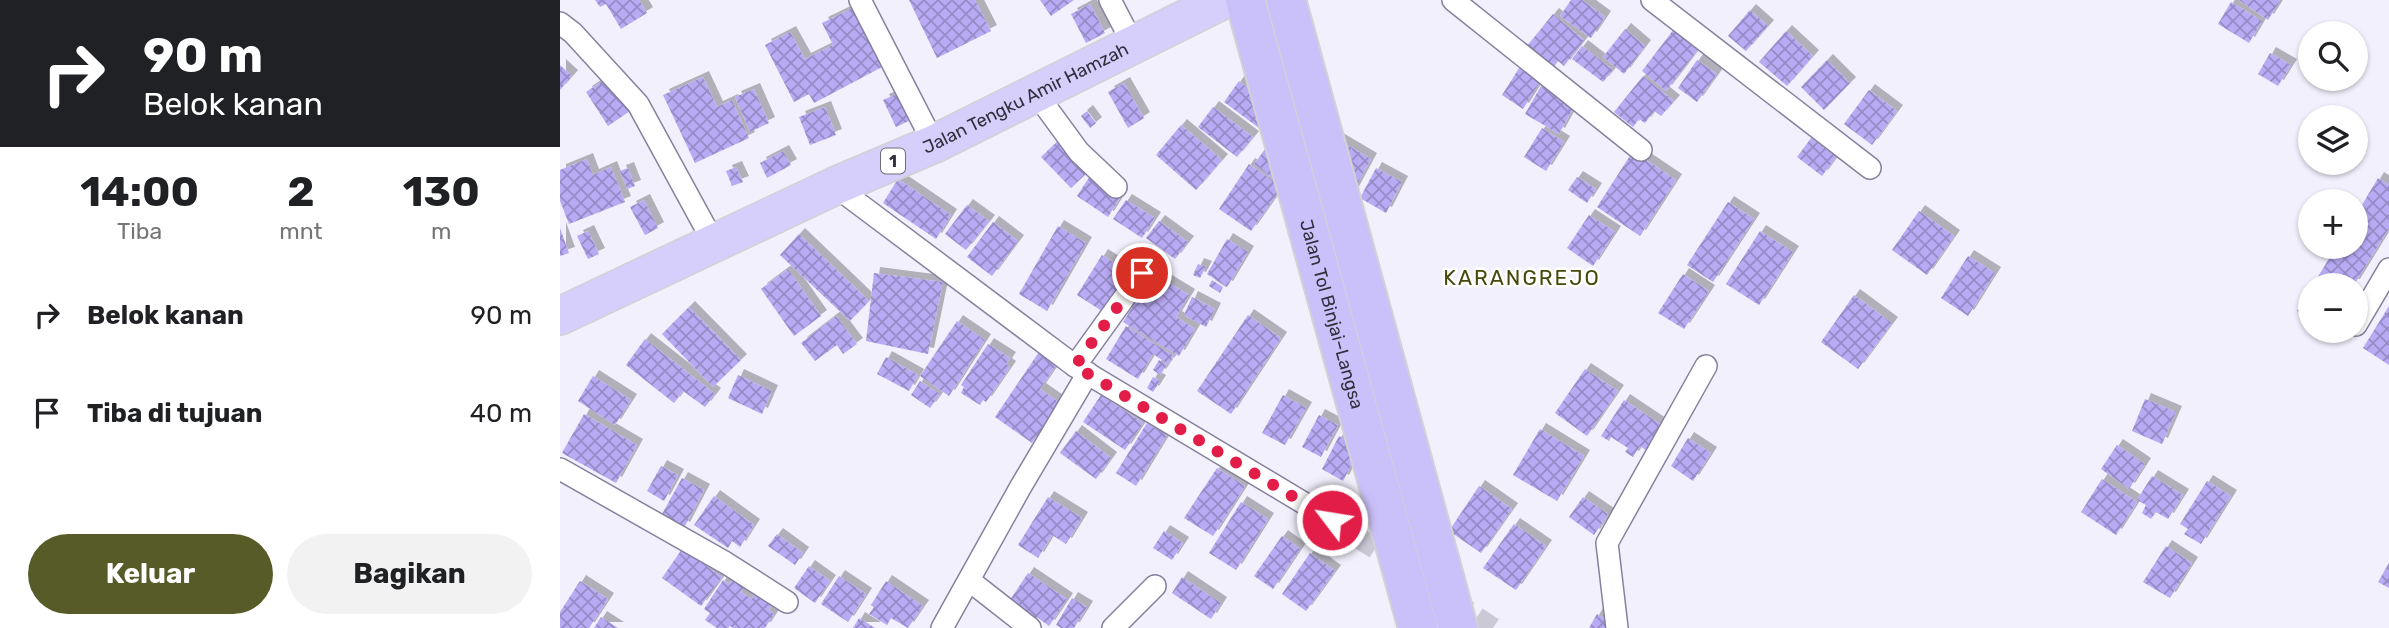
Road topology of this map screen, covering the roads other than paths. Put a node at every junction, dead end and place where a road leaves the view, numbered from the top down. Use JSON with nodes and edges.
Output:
{"nodes":[{"id":1,"x":860,"y":0,"type":"edge"},
{"id":2,"x":1110,"y":0,"type":"edge"},
{"id":3,"x":1223,"y":0,"type":"edge"},
{"id":4,"x":1245,"y":0,"type":"edge"},
{"id":5,"x":1452,"y":0,"type":"edge"},
{"id":6,"x":1651,"y":0,"type":"edge"},
{"id":7,"x":1290,"y":14,"type":"edge"},
{"id":8,"x":560,"y":23,"type":"edge"},
{"id":9,"x":1134,"y":46,"type":"junction"},
{"id":10,"x":1035,"y":92,"type":"junction"},
{"id":11,"x":934,"y":144,"type":"junction"},
{"id":12,"x":1641,"y":150,"type":"dead end"},
{"id":13,"x":1870,"y":168,"type":"dead end"},
{"id":14,"x":835,"y":186,"type":"junction"},
{"id":15,"x":1116,"y":187,"type":"dead end"},
{"id":16,"x":715,"y":245,"type":"junction"},
{"id":17,"x":2389,"y":269,"type":"edge"},
{"id":18,"x":1142,"y":273,"type":"dead end"},
{"id":19,"x":2368,"y":304,"type":"edge"},
{"id":20,"x":560,"y":316,"type":"edge"},
{"id":21,"x":1706,"y":366,"type":"dead end"},
{"id":22,"x":1081,"y":370,"type":"junction"},
{"id":23,"x":560,"y":469,"type":"edge"},
{"id":24,"x":1332,"y":520,"type":"tunnel mouth"},
{"id":25,"x":970,"y":581,"type":"junction"},
{"id":26,"x":1155,"y":586,"type":"dead end"},
{"id":27,"x":787,"y":602,"type":"dead end"},
{"id":28,"x":942,"y":628,"type":"edge"},
{"id":29,"x":1030,"y":628,"type":"edge"},
{"id":30,"x":1113,"y":628,"type":"edge"},
{"id":31,"x":1418,"y":628,"type":"tunnel mouth"},
{"id":32,"x":1458,"y":628,"type":"tunnel mouth"},
{"id":33,"x":1617,"y":628,"type":"edge"}],
"edges":[{"from":1,"to":11,"type":"street"},
{"from":2,"to":9,"type":"street"},
{"from":3,"to":9,"type":"highway","name":"Jalan Tengku Amir Hamzah","number":"1"},
{"from":4,"to":31,"type":"highway","name":"Jalan Tol Binjai–Langsa"},
{"from":5,"to":12,"type":"street"},
{"from":6,"to":13,"type":"street"},
{"from":7,"to":32,"type":"highway"},
{"from":8,"to":16,"type":"street"},
{"from":9,"to":10,"type":"highway","name":"Jalan Tengku Amir Hamzah","number":"1"},
{"from":10,"to":11,"type":"highway","name":"Jalan Tengku Amir Hamzah","number":"1"},
{"from":10,"to":15,"type":"street"},
{"from":11,"to":14,"type":"highway","name":"Jalan Tengku Amir Hamzah","number":"1"},
{"from":14,"to":16,"type":"highway","name":"Jalan Tengku Amir Hamzah","number":"1"},
{"from":14,"to":22,"type":"street"},
{"from":16,"to":20,"type":"highway","name":"Jalan Tengku Amir Hamzah","number":"1"},
{"from":17,"to":19,"type":"street"},
{"from":18,"to":22,"type":"street"},
{"from":21,"to":33,"type":"street"},
{"from":22,"to":24,"type":"street"},
{"from":22,"to":25,"type":"street"},
{"from":23,"to":27,"type":"street"},
{"from":25,"to":28,"type":"street"},
{"from":25,"to":29,"type":"street"},
{"from":26,"to":30,"type":"street"}]}
